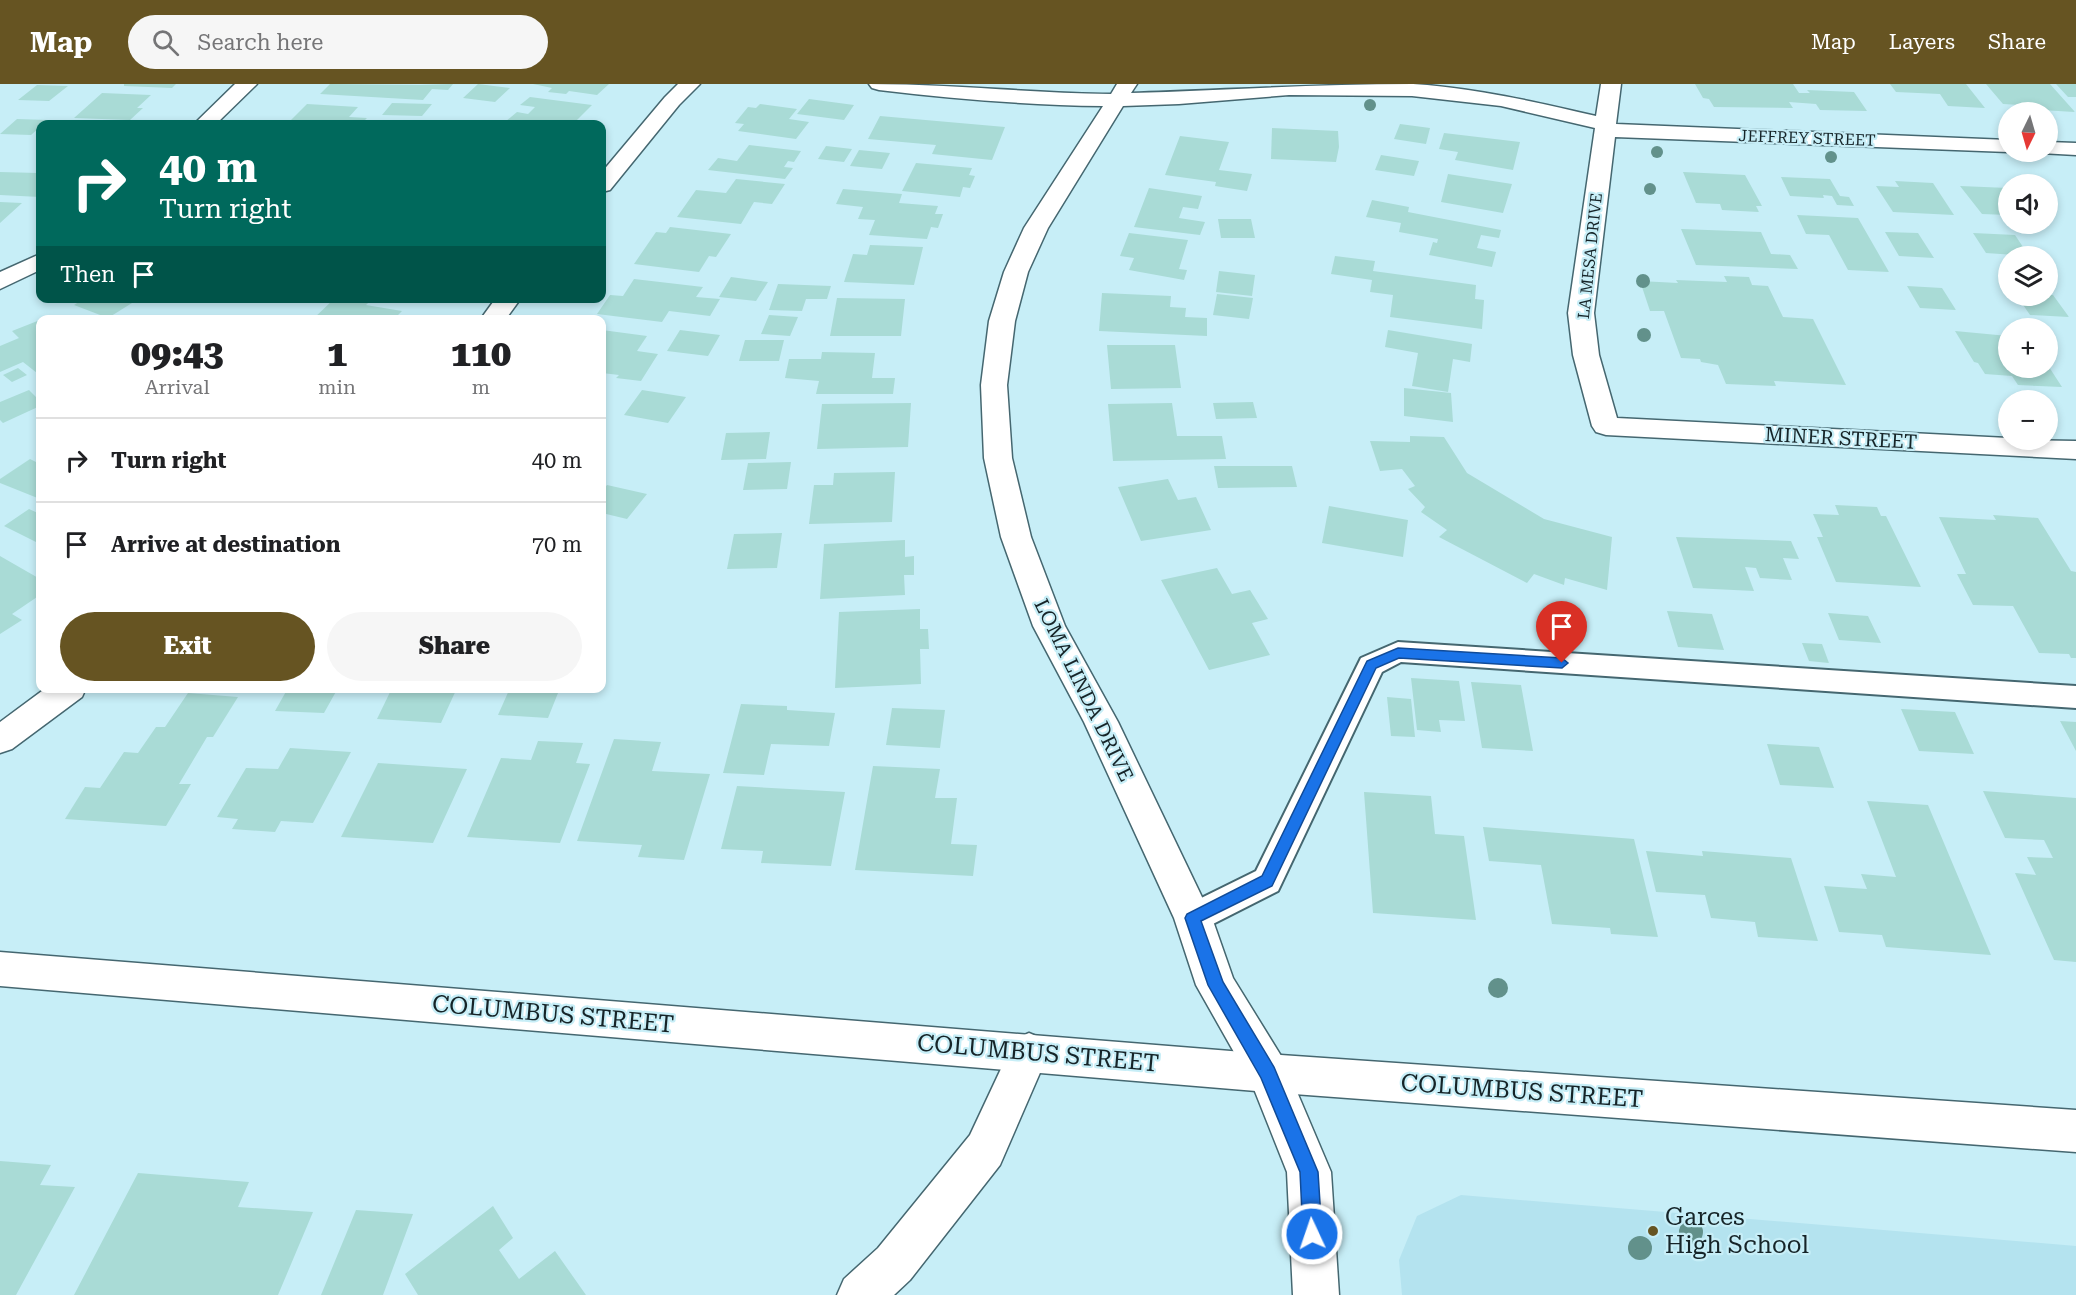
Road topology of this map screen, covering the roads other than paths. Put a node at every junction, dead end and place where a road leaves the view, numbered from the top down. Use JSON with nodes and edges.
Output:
{"nodes":[{"id":1,"x":247,"y":84,"type":"edge"},
{"id":2,"x":690,"y":84,"type":"edge"},
{"id":3,"x":879,"y":84,"type":"edge"},
{"id":4,"x":1611,"y":84,"type":"edge"},
{"id":5,"x":1122,"y":92,"type":"edge"},
{"id":6,"x":208,"y":120,"type":"edge"},
{"id":7,"x":1605,"y":127,"type":"junction"},
{"id":8,"x":1998,"y":146,"type":"edge"},
{"id":9,"x":2058,"y":148,"type":"edge"},
{"id":10,"x":2076,"y":149,"type":"edge"},
{"id":11,"x":606,"y":180,"type":"edge"},
{"id":12,"x":36,"y":263,"type":"edge"},
{"id":13,"x":0,"y":282,"type":"edge"},
{"id":14,"x":505,"y":303,"type":"edge"},
{"id":15,"x":496,"y":315,"type":"edge"},
{"id":16,"x":1606,"y":426,"type":"joint"},
{"id":17,"x":2076,"y":450,"type":"edge"},
{"id":18,"x":63,"y":693,"type":"edge"},
{"id":19,"x":2076,"y":697,"type":"edge"},
{"id":20,"x":0,"y":740,"type":"edge"},
{"id":21,"x":1192,"y":918,"type":"junction"},
{"id":22,"x":0,"y":969,"type":"edge"},
{"id":23,"x":1029,"y":1052,"type":"junction"},
{"id":24,"x":1268,"y":1073,"type":"junction"},
{"id":25,"x":2076,"y":1131,"type":"edge"},
{"id":26,"x":860,"y":1295,"type":"edge"},
{"id":27,"x":1316,"y":1295,"type":"edge"}],
"edges":[{"from":1,"to":6,"type":"street"},
{"from":2,"to":11,"type":"street"},
{"from":3,"to":5,"type":"street","name":"JEFFREY STREET"},
{"from":4,"to":7,"type":"street","name":"LA MESA DRIVE"},
{"from":5,"to":7,"type":"street","name":"JEFFREY STREET"},
{"from":5,"to":21,"type":"street","name":"LOMA LINDA DRIVE"},
{"from":7,"to":8,"type":"street","name":"JEFFREY STREET"},
{"from":7,"to":16,"type":"street","name":"LA MESA DRIVE"},
{"from":9,"to":10,"type":"street"},
{"from":12,"to":13,"type":"street"},
{"from":14,"to":15,"type":"street"},
{"from":16,"to":17,"type":"street","name":"MINER STREET"},
{"from":18,"to":20,"type":"street"},
{"from":19,"to":21,"type":"lane"},
{"from":21,"to":24,"type":"street","name":"LOMA LINDA DRIVE"},
{"from":22,"to":23,"type":"street","name":"COLUMBUS STREET"},
{"from":23,"to":24,"type":"street","name":"COLUMBUS STREET"},
{"from":23,"to":26,"type":"street"},
{"from":24,"to":25,"type":"street","name":"COLUMBUS STREET"},
{"from":24,"to":27,"type":"street","name":"LOMA LINDA DRIVE"}]}
